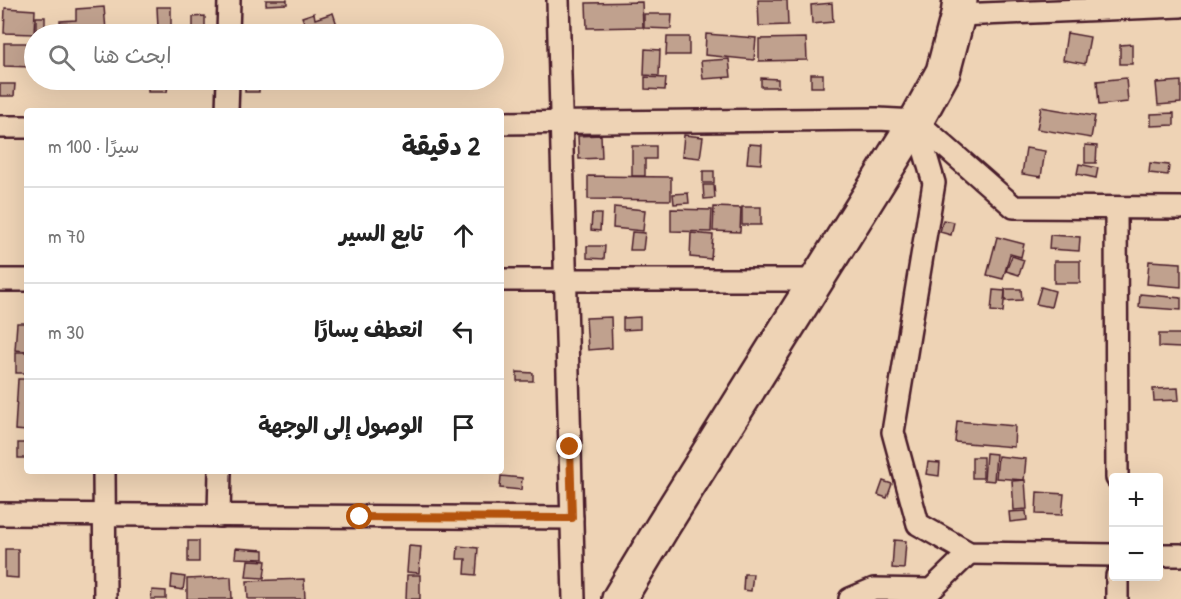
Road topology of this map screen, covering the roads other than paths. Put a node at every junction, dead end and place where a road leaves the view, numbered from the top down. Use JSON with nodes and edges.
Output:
{"nodes":[{"id":1,"x":229,"y":0,"type":"edge"},
{"id":2,"x":558,"y":0,"type":"edge"},
{"id":3,"x":1181,"y":6,"type":"edge"},
{"id":4,"x":959,"y":7,"type":"edge"},
{"id":5,"x":228,"y":24,"type":"edge"},
{"id":6,"x":228,"y":90,"type":"edge"},
{"id":7,"x":227,"y":108,"type":"edge"},
{"id":8,"x":916,"y":121,"type":"junction"},
{"id":9,"x":562,"y":122,"type":"junction"},
{"id":10,"x":504,"y":123,"type":"edge"},
{"id":11,"x":24,"y":127,"type":"edge"},
{"id":12,"x":0,"y":128,"type":"edge"},
{"id":13,"x":1116,"y":208,"type":"junction"},
{"id":14,"x":1181,"y":208,"type":"edge"},
{"id":15,"x":0,"y":280,"type":"edge"},
{"id":16,"x":24,"y":280,"type":"edge"},
{"id":17,"x":504,"y":280,"type":"edge"},
{"id":18,"x":566,"y":280,"type":"junction"},
{"id":19,"x":817,"y":280,"type":"junction"},
{"id":20,"x":1117,"y":473,"type":"edge"},
{"id":21,"x":104,"y":474,"type":"edge"},
{"id":22,"x":220,"y":474,"type":"edge"},
{"id":23,"x":0,"y":514,"type":"edge"},
{"id":24,"x":105,"y":514,"type":"junction"},
{"id":25,"x":219,"y":516,"type":"junction"},
{"id":26,"x":572,"y":518,"type":"junction"},
{"id":27,"x":969,"y":553,"type":"junction"},
{"id":28,"x":1109,"y":555,"type":"edge"},
{"id":29,"x":1163,"y":555,"type":"edge"},
{"id":30,"x":1181,"y":555,"type":"edge"},
{"id":31,"x":1117,"y":581,"type":"edge"},
{"id":32,"x":105,"y":599,"type":"edge"},
{"id":33,"x":574,"y":599,"type":"edge"},
{"id":34,"x":619,"y":599,"type":"edge"},
{"id":35,"x":850,"y":599,"type":"edge"},
{"id":36,"x":1117,"y":599,"type":"edge"}],
"edges":[{"from":1,"to":5,"type":"street"},
{"from":2,"to":9,"type":"street"},
{"from":3,"to":4,"type":"street"},
{"from":4,"to":8,"type":"main road"},
{"from":6,"to":7,"type":"street"},
{"from":8,"to":9,"type":"street"},
{"from":8,"to":13,"type":"street"},
{"from":8,"to":19,"type":"main road"},
{"from":8,"to":27,"type":"street"},
{"from":9,"to":10,"type":"street"},
{"from":9,"to":18,"type":"street"},
{"from":11,"to":12,"type":"street"},
{"from":13,"to":14,"type":"street"},
{"from":13,"to":20,"type":"street"},
{"from":15,"to":16,"type":"street"},
{"from":17,"to":18,"type":"street"},
{"from":18,"to":19,"type":"street"},
{"from":18,"to":26,"type":"street"},
{"from":19,"to":34,"type":"main road"},
{"from":21,"to":24,"type":"street"},
{"from":22,"to":25,"type":"street"},
{"from":23,"to":24,"type":"street"},
{"from":24,"to":25,"type":"street"},
{"from":24,"to":32,"type":"street"},
{"from":25,"to":26,"type":"street"},
{"from":26,"to":33,"type":"street"},
{"from":27,"to":28,"type":"street"},
{"from":27,"to":35,"type":"street"},
{"from":29,"to":30,"type":"street"},
{"from":31,"to":36,"type":"street"}]}
